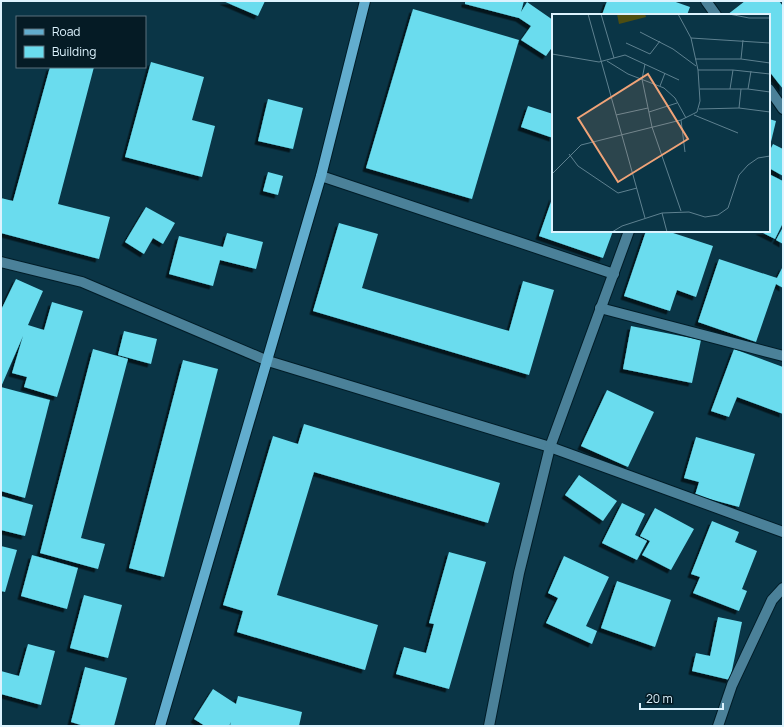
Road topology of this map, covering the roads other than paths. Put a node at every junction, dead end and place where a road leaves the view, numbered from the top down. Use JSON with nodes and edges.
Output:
{"nodes":[{"id":1,"x":365,"y":1,"type":"edge"},
{"id":2,"x":770,"y":91,"type":"edge"},
{"id":3,"x":783,"y":109,"type":"edge"},
{"id":4,"x":320,"y":176,"type":"junction"},
{"id":5,"x":629,"y":232,"type":"edge"},
{"id":6,"x":1,"y":262,"type":"edge"},
{"id":7,"x":614,"y":274,"type":"junction"},
{"id":8,"x":600,"y":308,"type":"junction"},
{"id":9,"x":783,"y":356,"type":"edge"},
{"id":10,"x":268,"y":361,"type":"junction"},
{"id":11,"x":550,"y":447,"type":"junction"},
{"id":12,"x":783,"y":532,"type":"edge"},
{"id":13,"x":783,"y":588,"type":"edge"},
{"id":14,"x":160,"y":726,"type":"edge"},
{"id":15,"x":489,"y":726,"type":"edge"},
{"id":16,"x":718,"y":726,"type":"edge"}],
"edges":[{"from":1,"to":4,"type":"main road"},
{"from":2,"to":3,"type":"street"},
{"from":4,"to":7,"type":"street"},
{"from":4,"to":10,"type":"main road"},
{"from":5,"to":7,"type":"street"},
{"from":6,"to":10,"type":"street"},
{"from":7,"to":8,"type":"street"},
{"from":8,"to":9,"type":"street"},
{"from":8,"to":11,"type":"street"},
{"from":10,"to":11,"type":"street"},
{"from":10,"to":14,"type":"main road"},
{"from":11,"to":12,"type":"street"},
{"from":11,"to":15,"type":"street"},
{"from":13,"to":16,"type":"street"}]}
